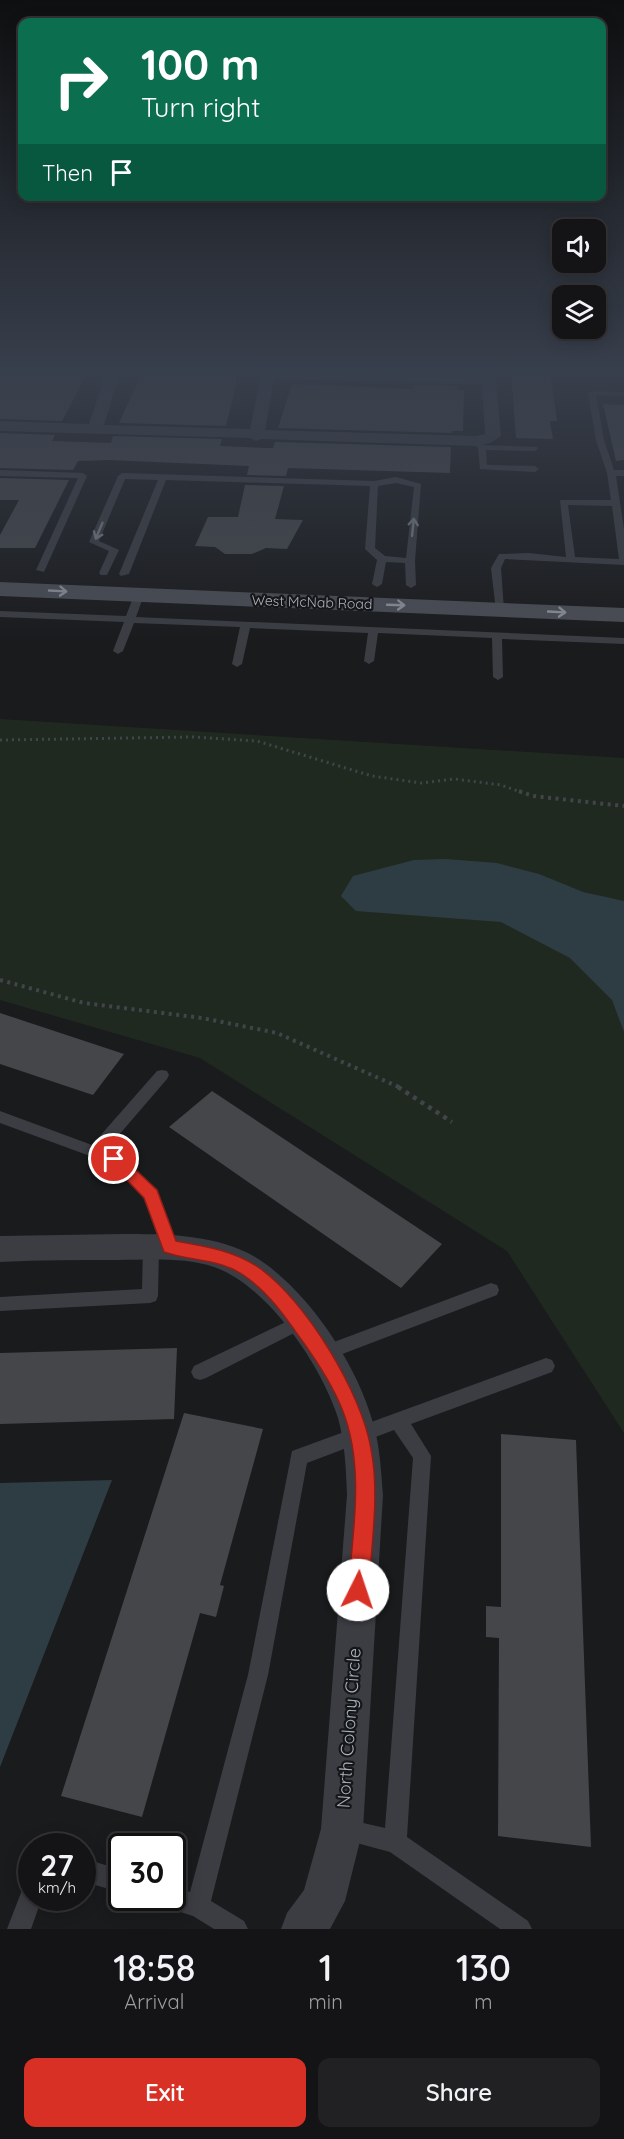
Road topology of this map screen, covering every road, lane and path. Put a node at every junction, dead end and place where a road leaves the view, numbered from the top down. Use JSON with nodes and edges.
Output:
{"nodes":[{"id":1,"x":482,"y":460,"type":"edge"},
{"id":2,"x":607,"y":460,"type":"edge"},
{"id":3,"x":535,"y":469,"type":"dead end"},
{"id":4,"x":611,"y":472,"type":"junction"},
{"id":5,"x":0,"y":473,"type":"edge"},
{"id":6,"x":624,"y":473,"type":"edge"},
{"id":7,"x":163,"y":477,"type":"junction"},
{"id":8,"x":374,"y":484,"type":"junction"},
{"id":9,"x":615,"y":503,"type":"junction"},
{"id":10,"x":114,"y":550,"type":"junction"},
{"id":11,"x":135,"y":550,"type":"junction"},
{"id":12,"x":382,"y":560,"type":"junction"},
{"id":13,"x":571,"y":560,"type":"junction"},
{"id":14,"x":624,"y":560,"type":"edge"},
{"id":15,"x":410,"y":561,"type":"junction"},
{"id":16,"x":0,"y":568,"type":"edge"},
{"id":17,"x":41,"y":570,"type":"junction"},
{"id":18,"x":114,"y":574,"type":"junction"},
{"id":19,"x":250,"y":579,"type":"junction"},
{"id":20,"x":377,"y":584,"type":"junction"},
{"id":21,"x":411,"y":585,"type":"junction"},
{"id":22,"x":0,"y":589,"type":"edge"},
{"id":23,"x":624,"y":593,"type":"edge"},
{"id":24,"x":139,"y":595,"type":"junction"},
{"id":25,"x":498,"y":599,"type":"junction"},
{"id":26,"x":0,"y":614,"type":"edge"},
{"id":27,"x":624,"y":615,"type":"edge"},
{"id":28,"x":131,"y":619,"type":"junction"},
{"id":29,"x":246,"y":624,"type":"junction"},
{"id":30,"x":374,"y":629,"type":"junction"},
{"id":31,"x":498,"y":635,"type":"junction"},
{"id":32,"x":624,"y":641,"type":"edge"},
{"id":33,"x":118,"y":651,"type":"dead end"},
{"id":34,"x":369,"y":661,"type":"dead end"},
{"id":35,"x":237,"y":664,"type":"dead end"},
{"id":36,"x":498,"y":677,"type":"dead end"},
{"id":37,"x":0,"y":740,"type":"edge"},
{"id":38,"x":624,"y":806,"type":"edge"},
{"id":39,"x":0,"y":980,"type":"edge"},
{"id":40,"x":162,"y":1075,"type":"dead end"},
{"id":41,"x":0,"y":1117,"type":"edge"},
{"id":42,"x":452,"y":1122,"type":"dead end"},
{"id":43,"x":95,"y":1152,"type":"junction"},
{"id":44,"x":160,"y":1247,"type":"junction"},
{"id":45,"x":0,"y":1249,"type":"edge"},
{"id":46,"x":491,"y":1290,"type":"dead end"},
{"id":47,"x":0,"y":1304,"type":"edge"},
{"id":48,"x":300,"y":1322,"type":"junction"},
{"id":49,"x":322,"y":1353,"type":"junction"},
{"id":50,"x":546,"y":1366,"type":"dead end"},
{"id":51,"x":200,"y":1372,"type":"dead end"},
{"id":52,"x":398,"y":1420,"type":"junction"},
{"id":53,"x":358,"y":1434,"type":"junction"},
{"id":54,"x":342,"y":1828,"type":"junction"},
{"id":55,"x":395,"y":1842,"type":"junction"},
{"id":56,"x":186,"y":1903,"type":"edge"},
{"id":57,"x":198,"y":1906,"type":"junction"},
{"id":58,"x":26,"y":1911,"type":"edge"},
{"id":59,"x":19,"y":1929,"type":"edge"},
{"id":60,"x":237,"y":1929,"type":"edge"},
{"id":61,"x":303,"y":1929,"type":"edge"},
{"id":62,"x":520,"y":1929,"type":"edge"}],
"edges":[{"from":1,"to":3,"type":"lane"},
{"from":2,"to":4,"type":"lane"},
{"from":4,"to":6,"type":"lane"},
{"from":4,"to":9,"type":"lane"},
{"from":5,"to":17,"type":"lane"},
{"from":7,"to":8,"type":"lane"},
{"from":7,"to":10,"type":"lane","one_way":true},
{"from":7,"to":11,"type":"lane"},
{"from":8,"to":12,"type":"lane"},
{"from":15,"to":8,"type":"lane","one_way":true},
{"from":9,"to":13,"type":"lane"},
{"from":9,"to":14,"type":"lane"},
{"from":10,"to":11,"type":"lane"},
{"from":10,"to":18,"type":"lane"},
{"from":11,"to":18,"type":"lane"},
{"from":12,"to":15,"type":"lane"},
{"from":12,"to":20,"type":"lane"},
{"from":13,"to":14,"type":"lane"},
{"from":13,"to":25,"type":"lane"},
{"from":15,"to":21,"type":"lane"},
{"from":16,"to":17,"type":"main road","name":"West McNab Road"},
{"from":17,"to":18,"type":"main road","name":"West McNab Road"},
{"from":18,"to":19,"type":"main road","name":"West McNab Road"},
{"from":19,"to":20,"type":"main road","name":"West McNab Road"},
{"from":19,"to":24,"type":"main road"},
{"from":20,"to":21,"type":"main road","name":"West McNab Road"},
{"from":21,"to":25,"type":"main road","name":"West McNab Road"},
{"from":22,"to":24,"type":"main road","name":"West McNab Road","one_way":true},
{"from":23,"to":25,"type":"main road","name":"West McNab Road"},
{"from":24,"to":25,"type":"main road","name":"West McNab Road","one_way":true},
{"from":24,"to":28,"type":"lane"},
{"from":25,"to":27,"type":"main road","name":"West McNab Road","one_way":true},
{"from":26,"to":28,"type":"lane"},
{"from":28,"to":29,"type":"lane"},
{"from":28,"to":33,"type":"lane"},
{"from":29,"to":30,"type":"lane"},
{"from":29,"to":35,"type":"lane"},
{"from":30,"to":31,"type":"lane"},
{"from":30,"to":34,"type":"lane"},
{"from":31,"to":32,"type":"lane"},
{"from":31,"to":36,"type":"lane"},
{"from":37,"to":38,"type":"path"},
{"from":39,"to":42,"type":"path"},
{"from":40,"to":43,"type":"lane"},
{"from":41,"to":43,"type":"lane"},
{"from":43,"to":44,"type":"lane"},
{"from":44,"to":45,"type":"street","name":"North Colony Circle"},
{"from":44,"to":47,"type":"lane"},
{"from":44,"to":48,"type":"street","name":"North Colony Circle"},
{"from":46,"to":49,"type":"lane"},
{"from":48,"to":49,"type":"street","name":"North Colony Circle"},
{"from":48,"to":51,"type":"lane"},
{"from":49,"to":53,"type":"street","name":"North Colony Circle"},
{"from":50,"to":52,"type":"lane"},
{"from":52,"to":53,"type":"lane"},
{"from":52,"to":55,"type":"lane"},
{"from":53,"to":54,"type":"street","name":"North Colony Circle"},
{"from":53,"to":57,"type":"lane"},
{"from":54,"to":55,"type":"lane"},
{"from":54,"to":61,"type":"street","name":"North Colony Circle"},
{"from":55,"to":62,"type":"lane"},
{"from":56,"to":57,"type":"lane"},
{"from":57,"to":60,"type":"lane"},
{"from":58,"to":59,"type":"lane"}]}
